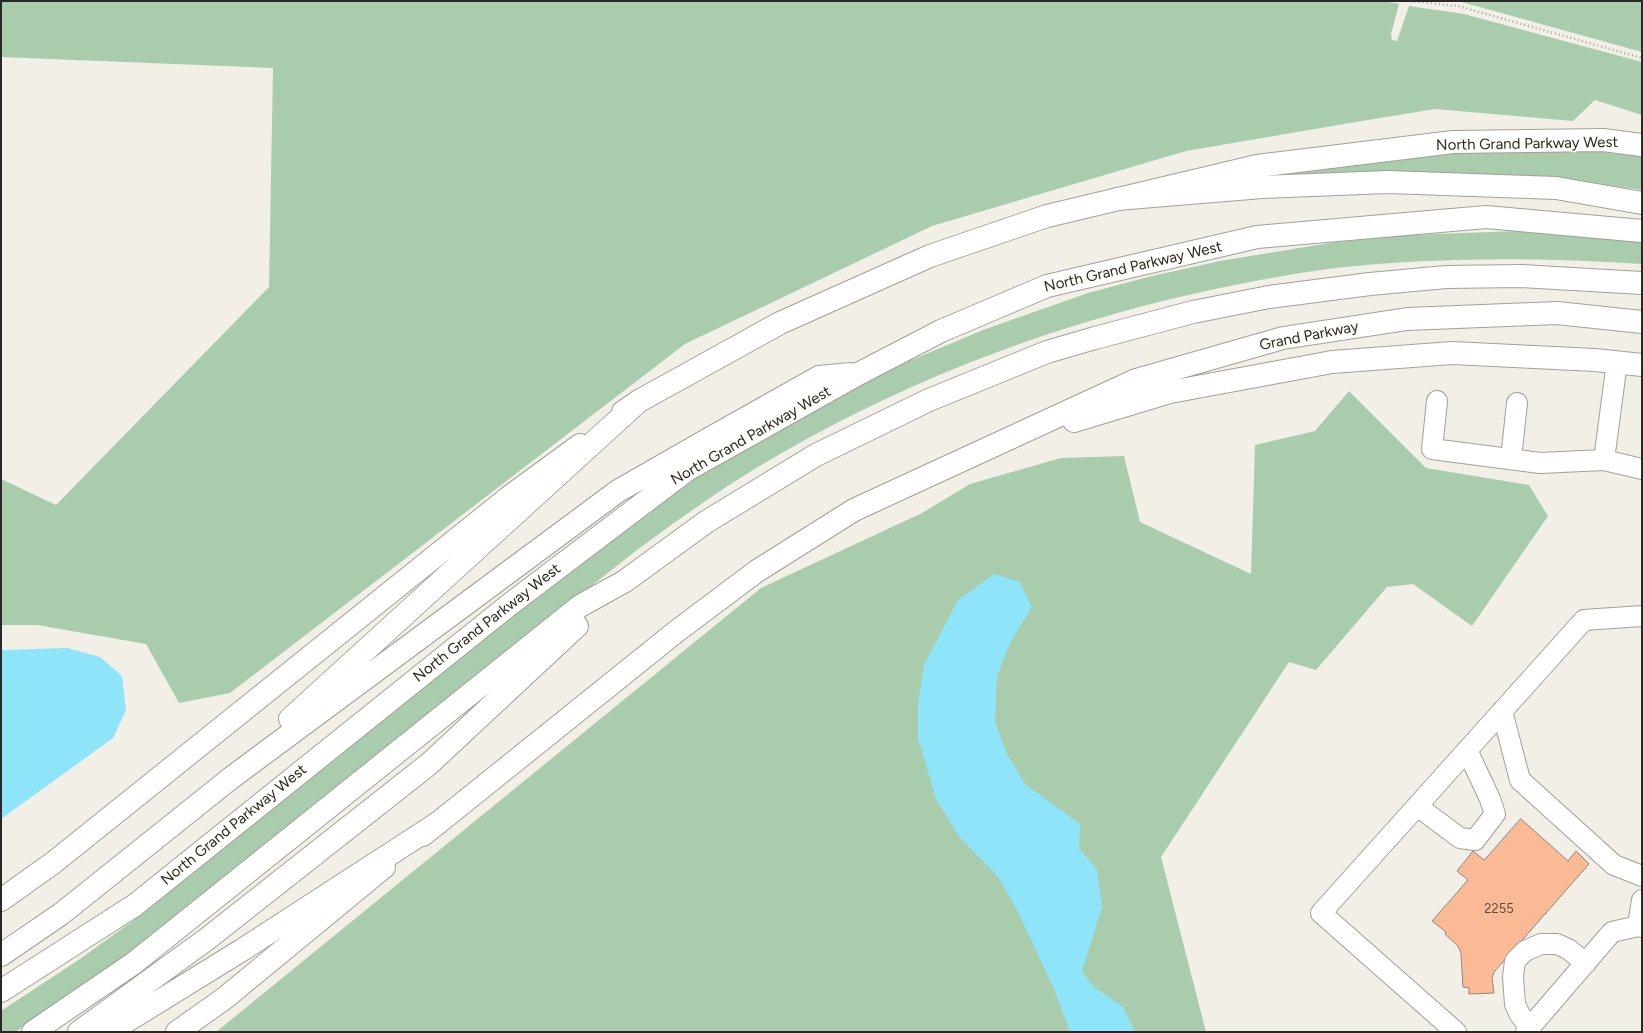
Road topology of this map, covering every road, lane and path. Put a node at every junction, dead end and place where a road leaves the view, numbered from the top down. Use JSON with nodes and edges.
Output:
{"nodes":[{"id":1,"x":1412,"y":1,"type":"edge"},
{"id":2,"x":1642,"y":58,"type":"edge"},
{"id":3,"x":1642,"y":145,"type":"edge"},
{"id":4,"x":1117,"y":200,"type":"junction"},
{"id":5,"x":1642,"y":203,"type":"edge"},
{"id":6,"x":1642,"y":230,"type":"edge"},
{"id":7,"x":1642,"y":284,"type":"edge"},
{"id":8,"x":1642,"y":322,"type":"edge"},
{"id":9,"x":1617,"y":362,"type":"junction"},
{"id":10,"x":1642,"y":365,"type":"edge"},
{"id":11,"x":860,"y":373,"type":"junction"},
{"id":12,"x":639,"y":401,"type":"junction"},
{"id":13,"x":1437,"y":401,"type":"dead end"},
{"id":14,"x":1517,"y":403,"type":"dead end"},
{"id":15,"x":995,"y":445,"type":"junction"},
{"id":16,"x":1511,"y":459,"type":"junction"},
{"id":17,"x":1604,"y":460,"type":"junction"},
{"id":18,"x":1642,"y":469,"type":"edge"},
{"id":19,"x":625,"y":581,"type":"junction"},
{"id":20,"x":1642,"y":616,"type":"edge"},
{"id":21,"x":1502,"y":711,"type":"junction"},
{"id":22,"x":1467,"y":750,"type":"junction"},
{"id":23,"x":231,"y":778,"type":"junction"},
{"id":24,"x":1417,"y":806,"type":"junction"},
{"id":25,"x":438,"y":823,"type":"junction"},
{"id":26,"x":1642,"y":876,"type":"edge"},
{"id":27,"x":1,"y":900,"type":"edge"},
{"id":28,"x":1642,"y":900,"type":"edge"},
{"id":29,"x":1640,"y":926,"type":"edge"},
{"id":30,"x":1,"y":956,"type":"edge"},
{"id":31,"x":1586,"y":963,"type":"junction"},
{"id":32,"x":1,"y":991,"type":"edge"},
{"id":33,"x":1528,"y":1030,"type":"edge"},
{"id":34,"x":33,"y":1032,"type":"edge"},
{"id":35,"x":79,"y":1032,"type":"edge"},
{"id":36,"x":109,"y":1032,"type":"edge"},
{"id":37,"x":177,"y":1032,"type":"edge"},
{"id":38,"x":1456,"y":1032,"type":"edge"}],
"edges":[{"from":1,"to":2,"type":"path"},
{"from":3,"to":4,"type":"main road","name":"North Grand Parkway West"},
{"from":4,"to":5,"type":"main road"},
{"from":4,"to":12,"type":"main road","name":"North Grand Parkway West"},
{"from":6,"to":11,"type":"main road","name":"North Grand Parkway West"},
{"from":7,"to":19,"type":"main road"},
{"from":8,"to":15,"type":"main road","name":"Grand Parkway"},
{"from":9,"to":10,"type":"main road"},
{"from":9,"to":15,"type":"main road"},
{"from":9,"to":17,"type":"lane"},
{"from":11,"to":23,"type":"main road"},
{"from":11,"to":32,"type":"main road","name":"North Grand Parkway West"},
{"from":12,"to":23,"type":"main road"},
{"from":12,"to":27,"type":"main road","name":"North Grand Parkway West"},
{"from":13,"to":16,"type":"lane"},
{"from":14,"to":16,"type":"lane"},
{"from":15,"to":25,"type":"main road"},
{"from":16,"to":17,"type":"lane"},
{"from":17,"to":18,"type":"lane"},
{"from":19,"to":34,"type":"main road"},
{"from":19,"to":35,"type":"main road"},
{"from":20,"to":21,"type":"lane"},
{"from":21,"to":22,"type":"lane"},
{"from":21,"to":26,"type":"lane"},
{"from":22,"to":24,"type":"lane"},
{"from":22,"to":24,"type":"lane"},
{"from":23,"to":30,"type":"main road"},
{"from":24,"to":38,"type":"lane"},
{"from":25,"to":36,"type":"main road"},
{"from":25,"to":37,"type":"main road"},
{"from":28,"to":29,"type":"lane"},
{"from":29,"to":31,"type":"lane"},
{"from":31,"to":33,"type":"lane"},
{"from":31,"to":33,"type":"lane"}]}
